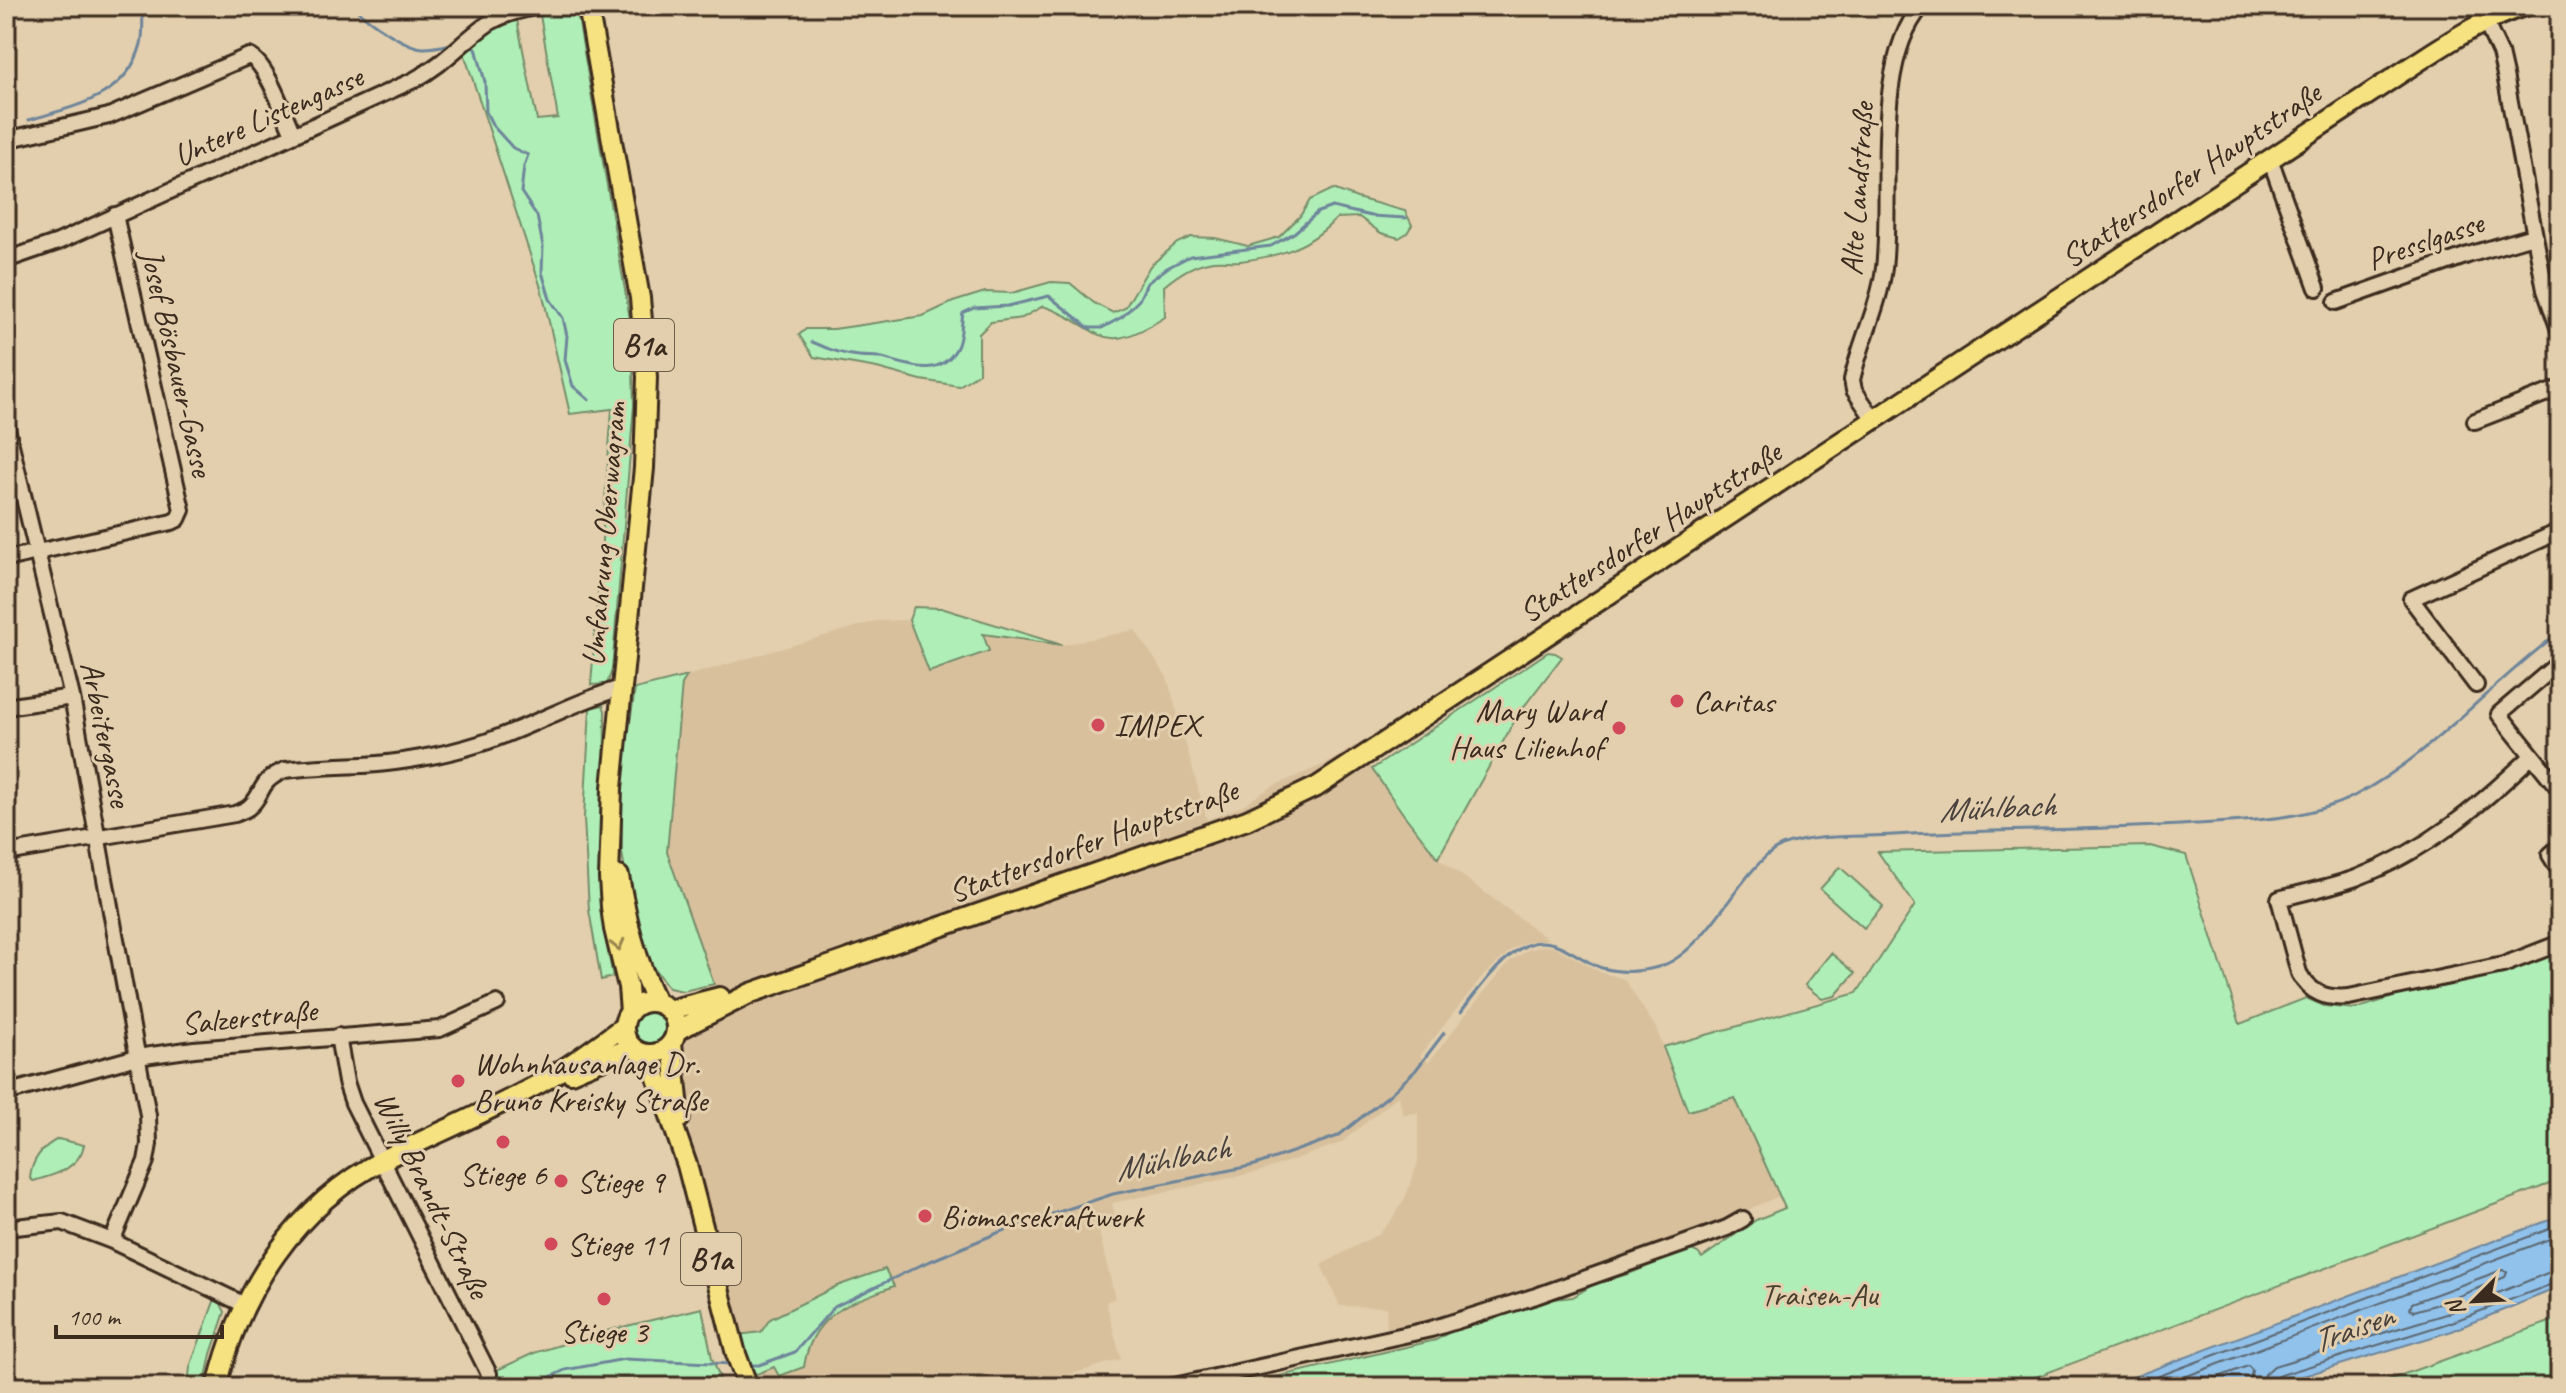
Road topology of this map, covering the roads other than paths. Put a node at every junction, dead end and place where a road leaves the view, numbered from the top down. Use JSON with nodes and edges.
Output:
{"nodes":[{"id":1,"x":541,"y":6,"type":"edge"},
{"id":2,"x":588,"y":6,"type":"edge"},
{"id":3,"x":1922,"y":6,"type":"edge"},
{"id":4,"x":2515,"y":7,"type":"edge"},
{"id":5,"x":2485,"y":21,"type":"junction"},
{"id":6,"x":293,"y":134,"type":"junction"},
{"id":7,"x":6,"y":140,"type":"edge"},
{"id":8,"x":2270,"y":159,"type":"junction"},
{"id":9,"x":115,"y":215,"type":"junction"},
{"id":10,"x":2533,"y":236,"type":"junction"},
{"id":11,"x":6,"y":260,"type":"edge"},
{"id":12,"x":2317,"y":288,"type":"dead end"},
{"id":13,"x":2336,"y":302,"type":"dead end"},
{"id":14,"x":2560,"y":333,"type":"edge"},
{"id":15,"x":2560,"y":388,"type":"edge"},
{"id":16,"x":1875,"y":421,"type":"junction"},
{"id":17,"x":2475,"y":421,"type":"dead end"},
{"id":18,"x":6,"y":424,"type":"edge"},
{"id":19,"x":2560,"y":531,"type":"edge"},
{"id":20,"x":37,"y":553,"type":"junction"},
{"id":21,"x":6,"y":559,"type":"edge"},
{"id":22,"x":2560,"y":662,"type":"edge"},
{"id":23,"x":2476,"y":685,"type":"dead end"},
{"id":24,"x":621,"y":688,"type":"junction"},
{"id":25,"x":72,"y":697,"type":"junction"},
{"id":26,"x":6,"y":707,"type":"edge"},
{"id":27,"x":2532,"y":756,"type":"junction"},
{"id":28,"x":2560,"y":790,"type":"edge"},
{"id":29,"x":99,"y":837,"type":"junction"},
{"id":30,"x":2560,"y":846,"type":"edge"},
{"id":31,"x":6,"y":853,"type":"edge"},
{"id":32,"x":2560,"y":871,"type":"edge"},
{"id":33,"x":614,"y":877,"type":"junction"},
{"id":34,"x":2560,"y":943,"type":"edge"},
{"id":35,"x":751,"y":993,"type":"junction"},
{"id":36,"x":497,"y":1003,"type":"dead end"},
{"id":37,"x":663,"y":1007,"type":"junction"},
{"id":38,"x":627,"y":1019,"type":"junction"},
{"id":39,"x":338,"y":1036,"type":"junction"},
{"id":40,"x":674,"y":1037,"type":"junction"},
{"id":41,"x":641,"y":1051,"type":"junction"},
{"id":42,"x":137,"y":1057,"type":"junction"},
{"id":43,"x":549,"y":1078,"type":"junction"},
{"id":44,"x":6,"y":1093,"type":"edge"},
{"id":45,"x":382,"y":1160,"type":"junction"},
{"id":46,"x":687,"y":1165,"type":"junction"},
{"id":47,"x":1743,"y":1219,"type":"dead end"},
{"id":48,"x":6,"y":1228,"type":"edge"},
{"id":49,"x":112,"y":1241,"type":"junction"},
{"id":50,"x":245,"y":1305,"type":"junction"},
{"id":51,"x":489,"y":1374,"type":"dead end"},
{"id":52,"x":746,"y":1382,"type":"edge"},
{"id":53,"x":217,"y":1387,"type":"edge"},
{"id":54,"x":1170,"y":1387,"type":"edge"}],
"edges":[{"from":1,"to":6,"type":"street","name":"Untere Listengasse"},
{"from":2,"to":24,"type":"main road","name":"Umfahrung Oberwagram","number":"B1a"},
{"from":3,"to":16,"type":"street","name":"Alte Landstraße"},
{"from":4,"to":5,"type":"main road","name":"Stattersdorfer Hauptstraße"},
{"from":5,"to":8,"type":"main road","name":"Stattersdorfer Hauptstraße"},
{"from":5,"to":10,"type":"street"},
{"from":6,"to":7,"type":"street"},
{"from":6,"to":9,"type":"street","name":"Untere Listengasse"},
{"from":8,"to":12,"type":"street"},
{"from":8,"to":16,"type":"main road","name":"Stattersdorfer Hauptstraße"},
{"from":9,"to":11,"type":"street","name":"Untere Listengasse"},
{"from":9,"to":20,"type":"street","name":"Josef Bösbauer-Gasse"},
{"from":10,"to":13,"type":"street","name":"Presslgasse"},
{"from":10,"to":14,"type":"street"},
{"from":15,"to":17,"type":"street"},
{"from":16,"to":35,"type":"main road","name":"Stattersdorfer Hauptstraße"},
{"from":18,"to":20,"type":"street","name":"Arbeitergasse"},
{"from":19,"to":23,"type":"street"},
{"from":20,"to":21,"type":"street"},
{"from":20,"to":25,"type":"street","name":"Arbeitergasse"},
{"from":22,"to":27,"type":"street"},
{"from":24,"to":29,"type":"street"},
{"from":24,"to":33,"type":"main road","number":"B1a"},
{"from":25,"to":26,"type":"street"},
{"from":25,"to":29,"type":"street","name":"Arbeitergasse"},
{"from":27,"to":28,"type":"street"},
{"from":27,"to":34,"type":"street"},
{"from":29,"to":31,"type":"street"},
{"from":29,"to":42,"type":"street","name":"Arbeitergasse"},
{"from":30,"to":32,"type":"street"},
{"from":33,"to":37,"type":"main road","number":"B1a"},
{"from":33,"to":38,"type":"main road","number":"B1a","one_way":true},
{"from":35,"to":37,"type":"main road","name":"Stattersdorfer Hauptstraße"},
{"from":35,"to":40,"type":"main road","name":"Stattersdorfer Hauptstraße"},
{"from":36,"to":39,"type":"street","name":"Salzerstraße"},
{"from":37,"to":38,"type":"main road"},
{"from":37,"to":40,"type":"main road","number":"B1a"},
{"from":38,"to":41,"type":"main road","number":"B1a"},
{"from":38,"to":43,"type":"main road"},
{"from":39,"to":42,"type":"street","name":"Salzerstraße"},
{"from":39,"to":45,"type":"street","name":"Willy Brandt-Straße"},
{"from":40,"to":41,"type":"main road"},
{"from":40,"to":46,"type":"main road","number":"B1a"},
{"from":41,"to":43,"type":"main road"},
{"from":41,"to":46,"type":"main road","number":"B1a"},
{"from":42,"to":44,"type":"street","name":"Salzerstraße"},
{"from":42,"to":49,"type":"street","name":"Arbeitergasse"},
{"from":43,"to":45,"type":"main road"},
{"from":45,"to":50,"type":"main road"},
{"from":45,"to":51,"type":"street","name":"Willy Brandt-Straße"},
{"from":46,"to":52,"type":"main road","number":"B1a"},
{"from":47,"to":54,"type":"street"},
{"from":48,"to":49,"type":"street"},
{"from":49,"to":50,"type":"street"},
{"from":50,"to":53,"type":"main road"}]}
